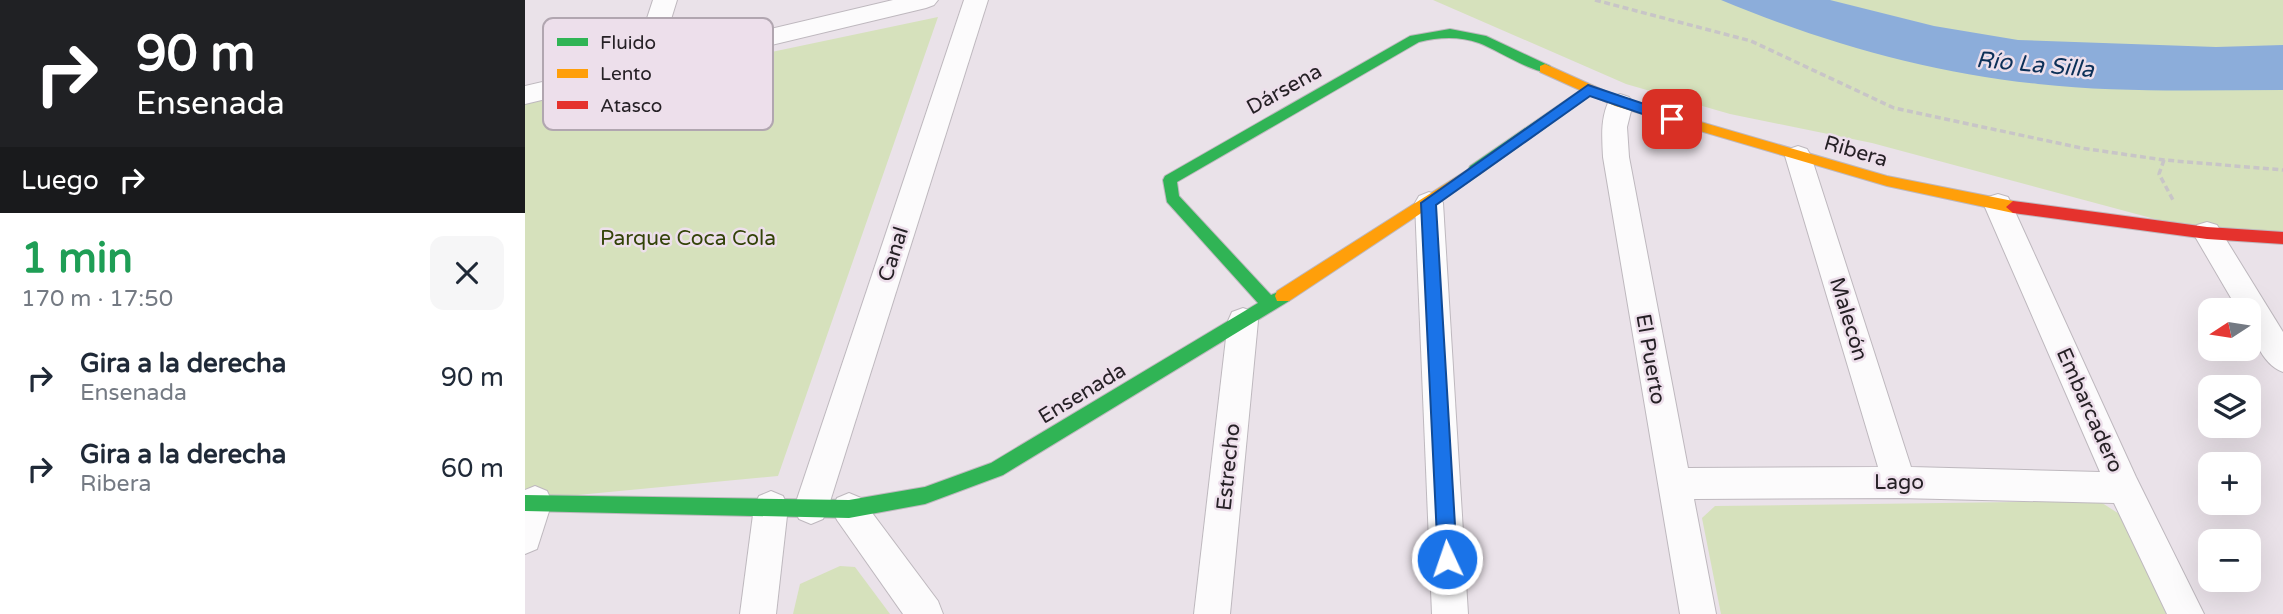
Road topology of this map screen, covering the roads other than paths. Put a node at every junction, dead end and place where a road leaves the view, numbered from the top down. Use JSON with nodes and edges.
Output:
{"nodes":[{"id":1,"x":665,"y":0,"type":"edge"},
{"id":2,"x":926,"y":0,"type":"edge"},
{"id":3,"x":975,"y":0,"type":"edge"},
{"id":4,"x":826,"y":12,"type":"edge"},
{"id":5,"x":659,"y":18,"type":"edge"},
{"id":6,"x":773,"y":28,"type":"edge"},
{"id":7,"x":1437,"y":31,"type":"joint"},
{"id":8,"x":1588,"y":90,"type":"junction"},
{"id":9,"x":543,"y":91,"type":"edge"},
{"id":10,"x":525,"y":95,"type":"edge"},
{"id":11,"x":1620,"y":103,"type":"junction"},
{"id":12,"x":1798,"y":156,"type":"junction"},
{"id":13,"x":1429,"y":203,"type":"junction"},
{"id":14,"x":1998,"y":205,"type":"junction"},
{"id":15,"x":2198,"y":231,"type":"junction"},
{"id":16,"x":2283,"y":238,"type":"edge"},
{"id":17,"x":1256,"y":312,"type":"junction"},
{"id":18,"x":2283,"y":359,"type":"edge"},
{"id":19,"x":1899,"y":482,"type":"junction"},
{"id":20,"x":1673,"y":484,"type":"junction"},
{"id":21,"x":2124,"y":488,"type":"junction"},
{"id":22,"x":530,"y":502,"type":"edge"},
{"id":23,"x":771,"y":507,"type":"junction"},
{"id":24,"x":811,"y":508,"type":"junction"},
{"id":25,"x":849,"y":509,"type":"junction"},
{"id":26,"x":525,"y":537,"type":"edge"},
{"id":27,"x":758,"y":614,"type":"edge"},
{"id":28,"x":925,"y":614,"type":"edge"},
{"id":29,"x":1212,"y":614,"type":"edge"},
{"id":30,"x":1450,"y":614,"type":"edge"},
{"id":31,"x":1698,"y":614,"type":"edge"},
{"id":32,"x":2186,"y":614,"type":"edge"}],
"edges":[{"from":1,"to":5,"type":"street"},
{"from":2,"to":4,"type":"street"},
{"from":3,"to":24,"type":"street","name":"Canal"},
{"from":4,"to":6,"type":"street"},
{"from":7,"to":8,"type":"street","name":"Ribera"},
{"from":7,"to":17,"type":"street","name":"Dársena"},
{"from":8,"to":11,"type":"street","name":"Ribera"},
{"from":8,"to":13,"type":"street","name":"Ensenada"},
{"from":9,"to":10,"type":"street"},
{"from":11,"to":12,"type":"street","name":"Ribera"},
{"from":11,"to":20,"type":"street","name":"El Puerto"},
{"from":12,"to":14,"type":"street","name":"Ribera"},
{"from":12,"to":19,"type":"street","name":"Malecón"},
{"from":13,"to":17,"type":"street","name":"Ensenada"},
{"from":13,"to":30,"type":"street"},
{"from":14,"to":15,"type":"street","name":"Ribera"},
{"from":14,"to":21,"type":"street","name":"Embarcadero"},
{"from":15,"to":16,"type":"street","name":"Ribera"},
{"from":15,"to":18,"type":"street"},
{"from":17,"to":25,"type":"street","name":"Ensenada"},
{"from":17,"to":29,"type":"street","name":"Estrecho"},
{"from":19,"to":20,"type":"street","name":"Lago"},
{"from":19,"to":21,"type":"street","name":"Lago"},
{"from":20,"to":31,"type":"street","name":"El Puerto"},
{"from":21,"to":32,"type":"street","name":"Embarcadero"},
{"from":22,"to":23,"type":"street","name":"Ensenada"},
{"from":22,"to":26,"type":"street"},
{"from":23,"to":24,"type":"street","name":"Ensenada"},
{"from":23,"to":27,"type":"street"},
{"from":24,"to":25,"type":"street","name":"Ensenada"},
{"from":25,"to":28,"type":"street"}]}
